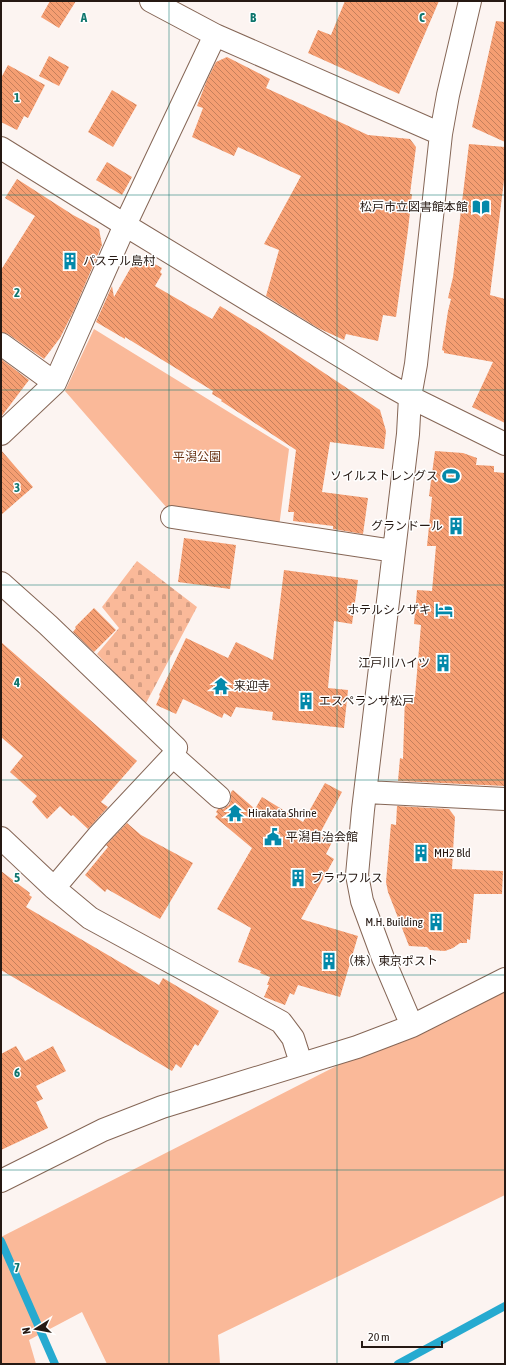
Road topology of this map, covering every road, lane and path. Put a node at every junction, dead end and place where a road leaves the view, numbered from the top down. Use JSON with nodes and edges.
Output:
{"nodes":[{"id":1,"x":151,"y":1,"type":"edge"},
{"id":2,"x":470,"y":1,"type":"edge"},
{"id":3,"x":215,"y":35,"type":"junction"},
{"id":4,"x":441,"y":134,"type":"junction"},
{"id":5,"x":1,"y":148,"type":"edge"},
{"id":6,"x":125,"y":225,"type":"junction"},
{"id":7,"x":1,"y":344,"type":"edge"},
{"id":8,"x":55,"y":383,"type":"junction"},
{"id":9,"x":410,"y":398,"type":"junction"},
{"id":10,"x":1,"y":434,"type":"edge"},
{"id":11,"x":505,"y":444,"type":"edge"},
{"id":12,"x":172,"y":517,"type":"dead end"},
{"id":13,"x":394,"y":551,"type":"junction"},
{"id":14,"x":1,"y":583,"type":"edge"},
{"id":15,"x":173,"y":756,"type":"junction"},
{"id":16,"x":366,"y":792,"type":"junction"},
{"id":17,"x":219,"y":796,"type":"dead end"},
{"id":18,"x":505,"y":799,"type":"edge"},
{"id":19,"x":1,"y":838,"type":"edge"},
{"id":20,"x":54,"y":888,"type":"junction"},
{"id":21,"x":505,"y":978,"type":"edge"},
{"id":22,"x":412,"y":1026,"type":"junction"},
{"id":23,"x":301,"y":1064,"type":"junction"},
{"id":24,"x":1,"y":1181,"type":"edge"}],
"edges":[{"from":1,"to":3,"type":"street"},
{"from":2,"to":4,"type":"street"},
{"from":3,"to":4,"type":"street"},
{"from":3,"to":6,"type":"street"},
{"from":4,"to":9,"type":"street"},
{"from":5,"to":6,"type":"street"},
{"from":6,"to":8,"type":"street"},
{"from":6,"to":9,"type":"street"},
{"from":7,"to":8,"type":"street"},
{"from":8,"to":10,"type":"street"},
{"from":9,"to":11,"type":"street"},
{"from":9,"to":13,"type":"street"},
{"from":12,"to":13,"type":"street"},
{"from":13,"to":16,"type":"street"},
{"from":14,"to":15,"type":"street"},
{"from":15,"to":17,"type":"street"},
{"from":15,"to":20,"type":"street"},
{"from":16,"to":18,"type":"street"},
{"from":16,"to":22,"type":"street"},
{"from":19,"to":20,"type":"street"},
{"from":20,"to":23,"type":"street"},
{"from":21,"to":22,"type":"street"},
{"from":22,"to":23,"type":"street"},
{"from":23,"to":24,"type":"street"}]}
